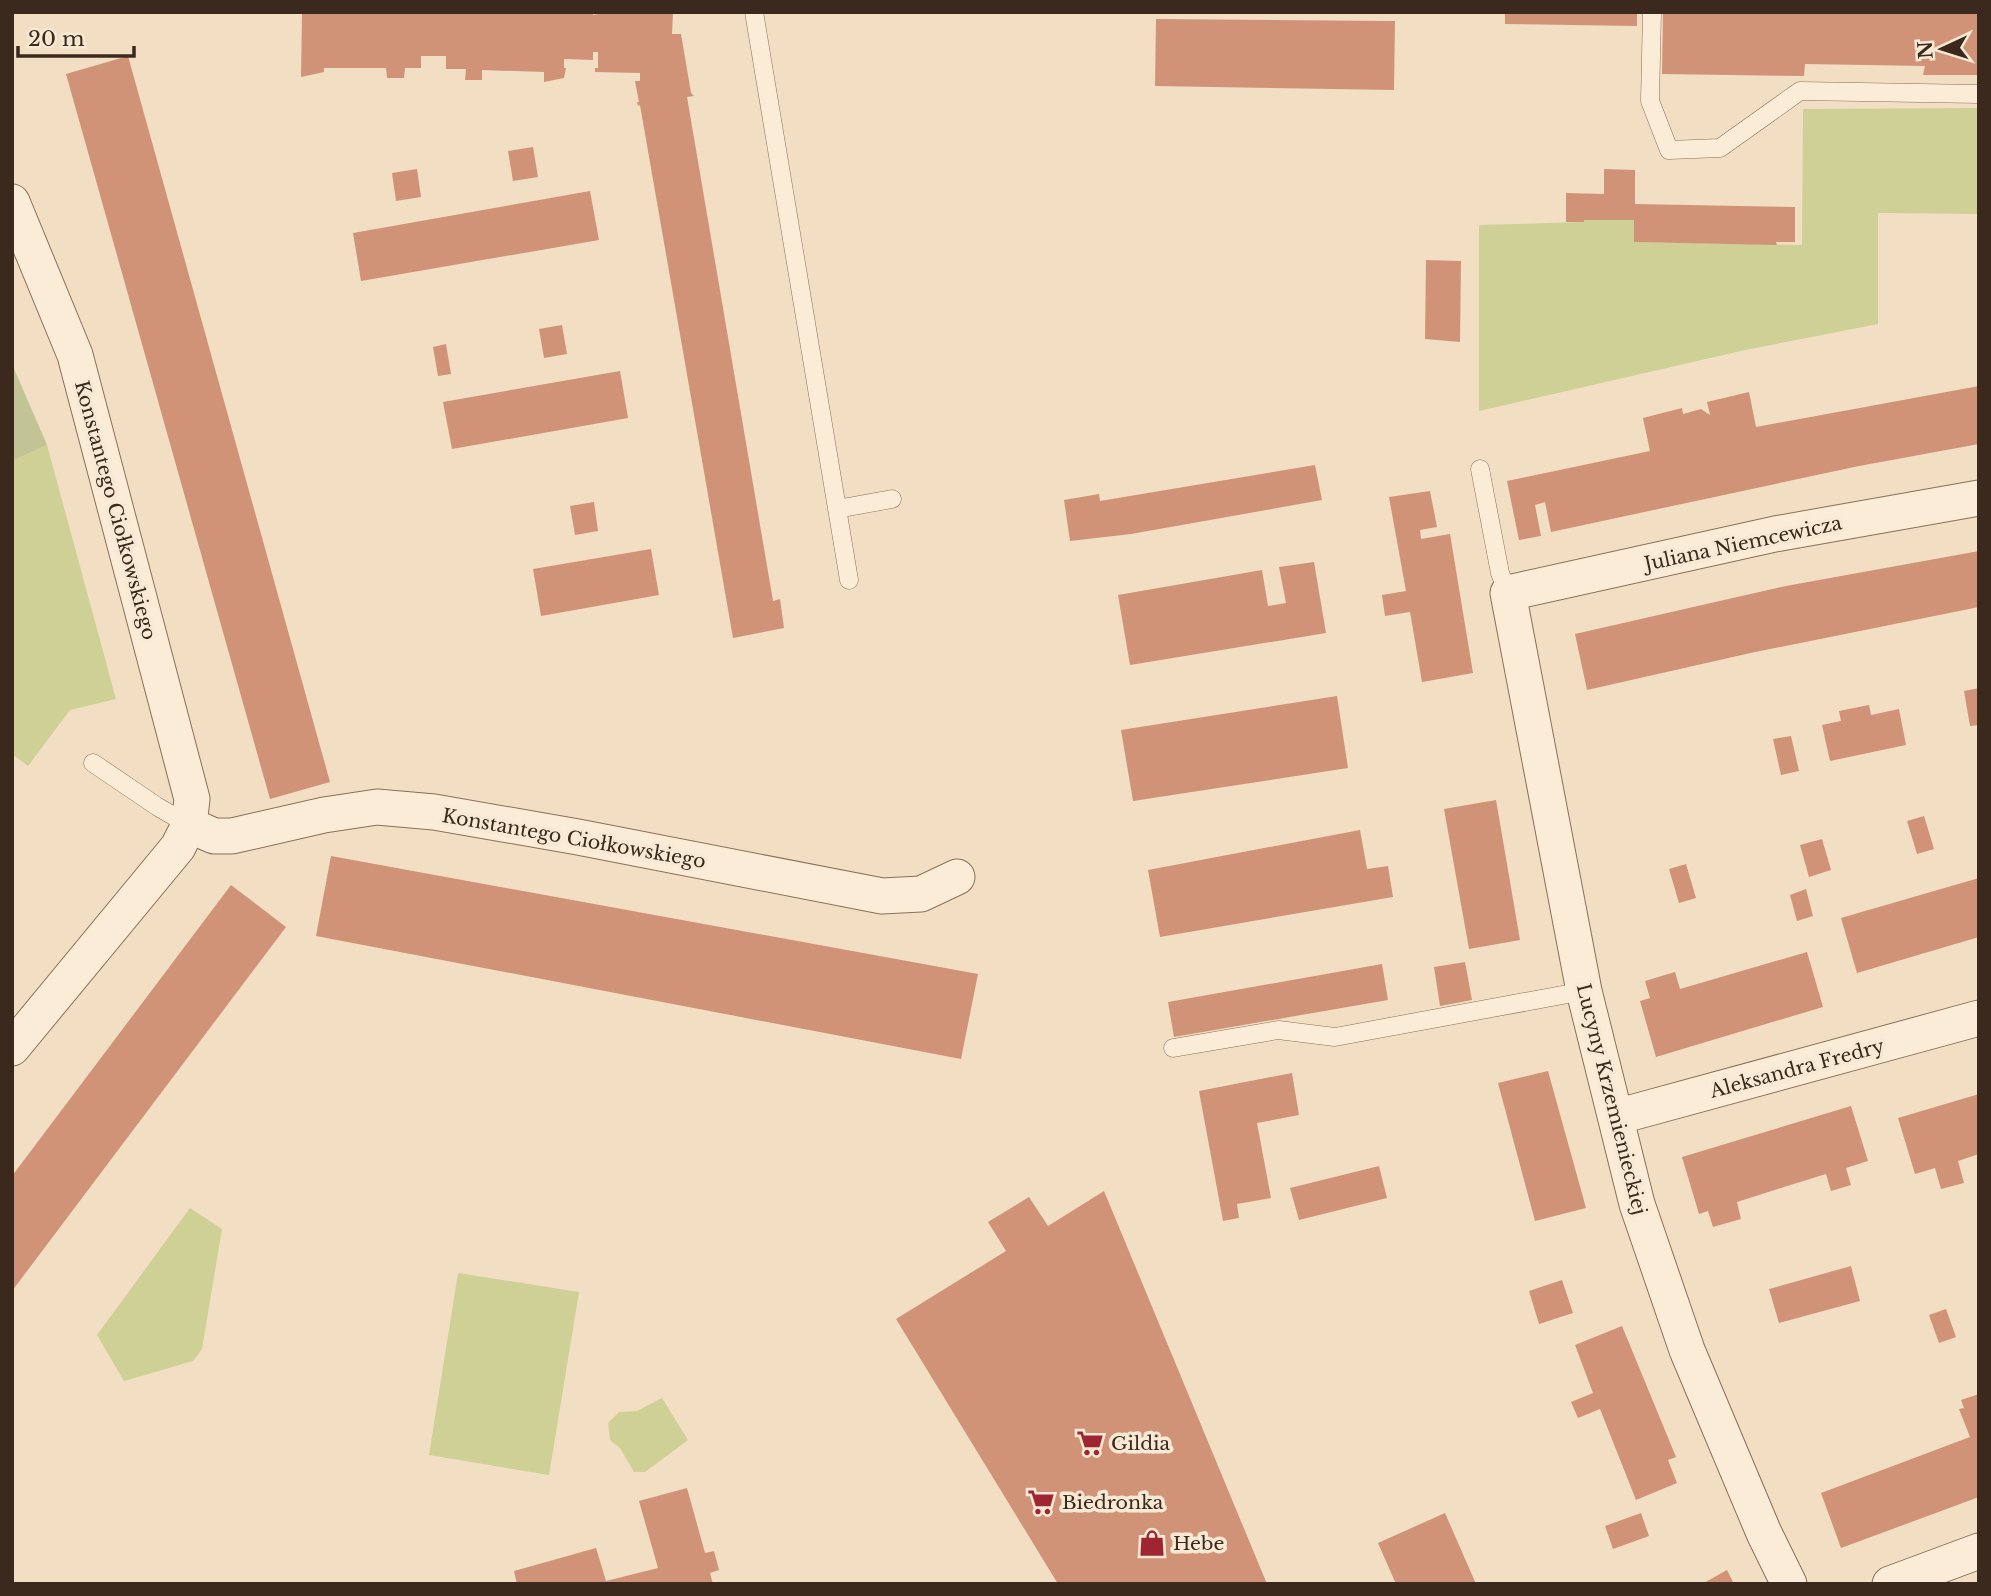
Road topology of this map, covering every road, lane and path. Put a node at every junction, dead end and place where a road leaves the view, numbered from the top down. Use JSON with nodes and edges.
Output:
{"nodes":[{"id":1,"x":754,"y":12,"type":"edge"},
{"id":2,"x":1651,"y":12,"type":"edge"},
{"id":3,"x":1979,"y":94,"type":"edge"},
{"id":4,"x":12,"y":202,"type":"edge"},
{"id":5,"x":1480,"y":469,"type":"dead end"},
{"id":6,"x":1979,"y":498,"type":"edge"},
{"id":7,"x":892,"y":499,"type":"dead end"},
{"id":8,"x":836,"y":509,"type":"junction"},
{"id":9,"x":849,"y":580,"type":"dead end"},
{"id":10,"x":1508,"y":593,"type":"junction"},
{"id":11,"x":93,"y":763,"type":"dead end"},
{"id":12,"x":189,"y":825,"type":"junction"},
{"id":13,"x":957,"y":877,"type":"dead end"},
{"id":14,"x":1584,"y":991,"type":"junction"},
{"id":15,"x":1979,"y":1018,"type":"edge"},
{"id":16,"x":12,"y":1048,"type":"edge"},
{"id":17,"x":1173,"y":1048,"type":"dead end"},
{"id":18,"x":1616,"y":1117,"type":"junction"},
{"id":19,"x":1979,"y":1551,"type":"edge"},
{"id":20,"x":1789,"y":1584,"type":"edge"},
{"id":21,"x":1890,"y":1584,"type":"edge"}],
"edges":[{"from":1,"to":8,"type":"lane"},
{"from":2,"to":3,"type":"lane"},
{"from":4,"to":12,"type":"street","name":"Konstantego Ciołkowskiego"},
{"from":5,"to":10,"type":"lane"},
{"from":6,"to":10,"type":"street","name":"Juliana Niemcewicza"},
{"from":7,"to":8,"type":"lane"},
{"from":8,"to":9,"type":"lane"},
{"from":10,"to":14,"type":"street","name":"Lucyny Krzemienieckiej"},
{"from":11,"to":12,"type":"lane"},
{"from":12,"to":13,"type":"street","name":"Konstantego Ciołkowskiego"},
{"from":12,"to":16,"type":"street","name":"Konstantego Ciołkowskiego"},
{"from":14,"to":17,"type":"lane"},
{"from":14,"to":18,"type":"street","name":"Lucyny Krzemienieckiej"},
{"from":15,"to":18,"type":"street","name":"Aleksandra Fredry"},
{"from":18,"to":20,"type":"street","name":"Lucyny Krzemienieckiej"},
{"from":19,"to":21,"type":"street"}]}
